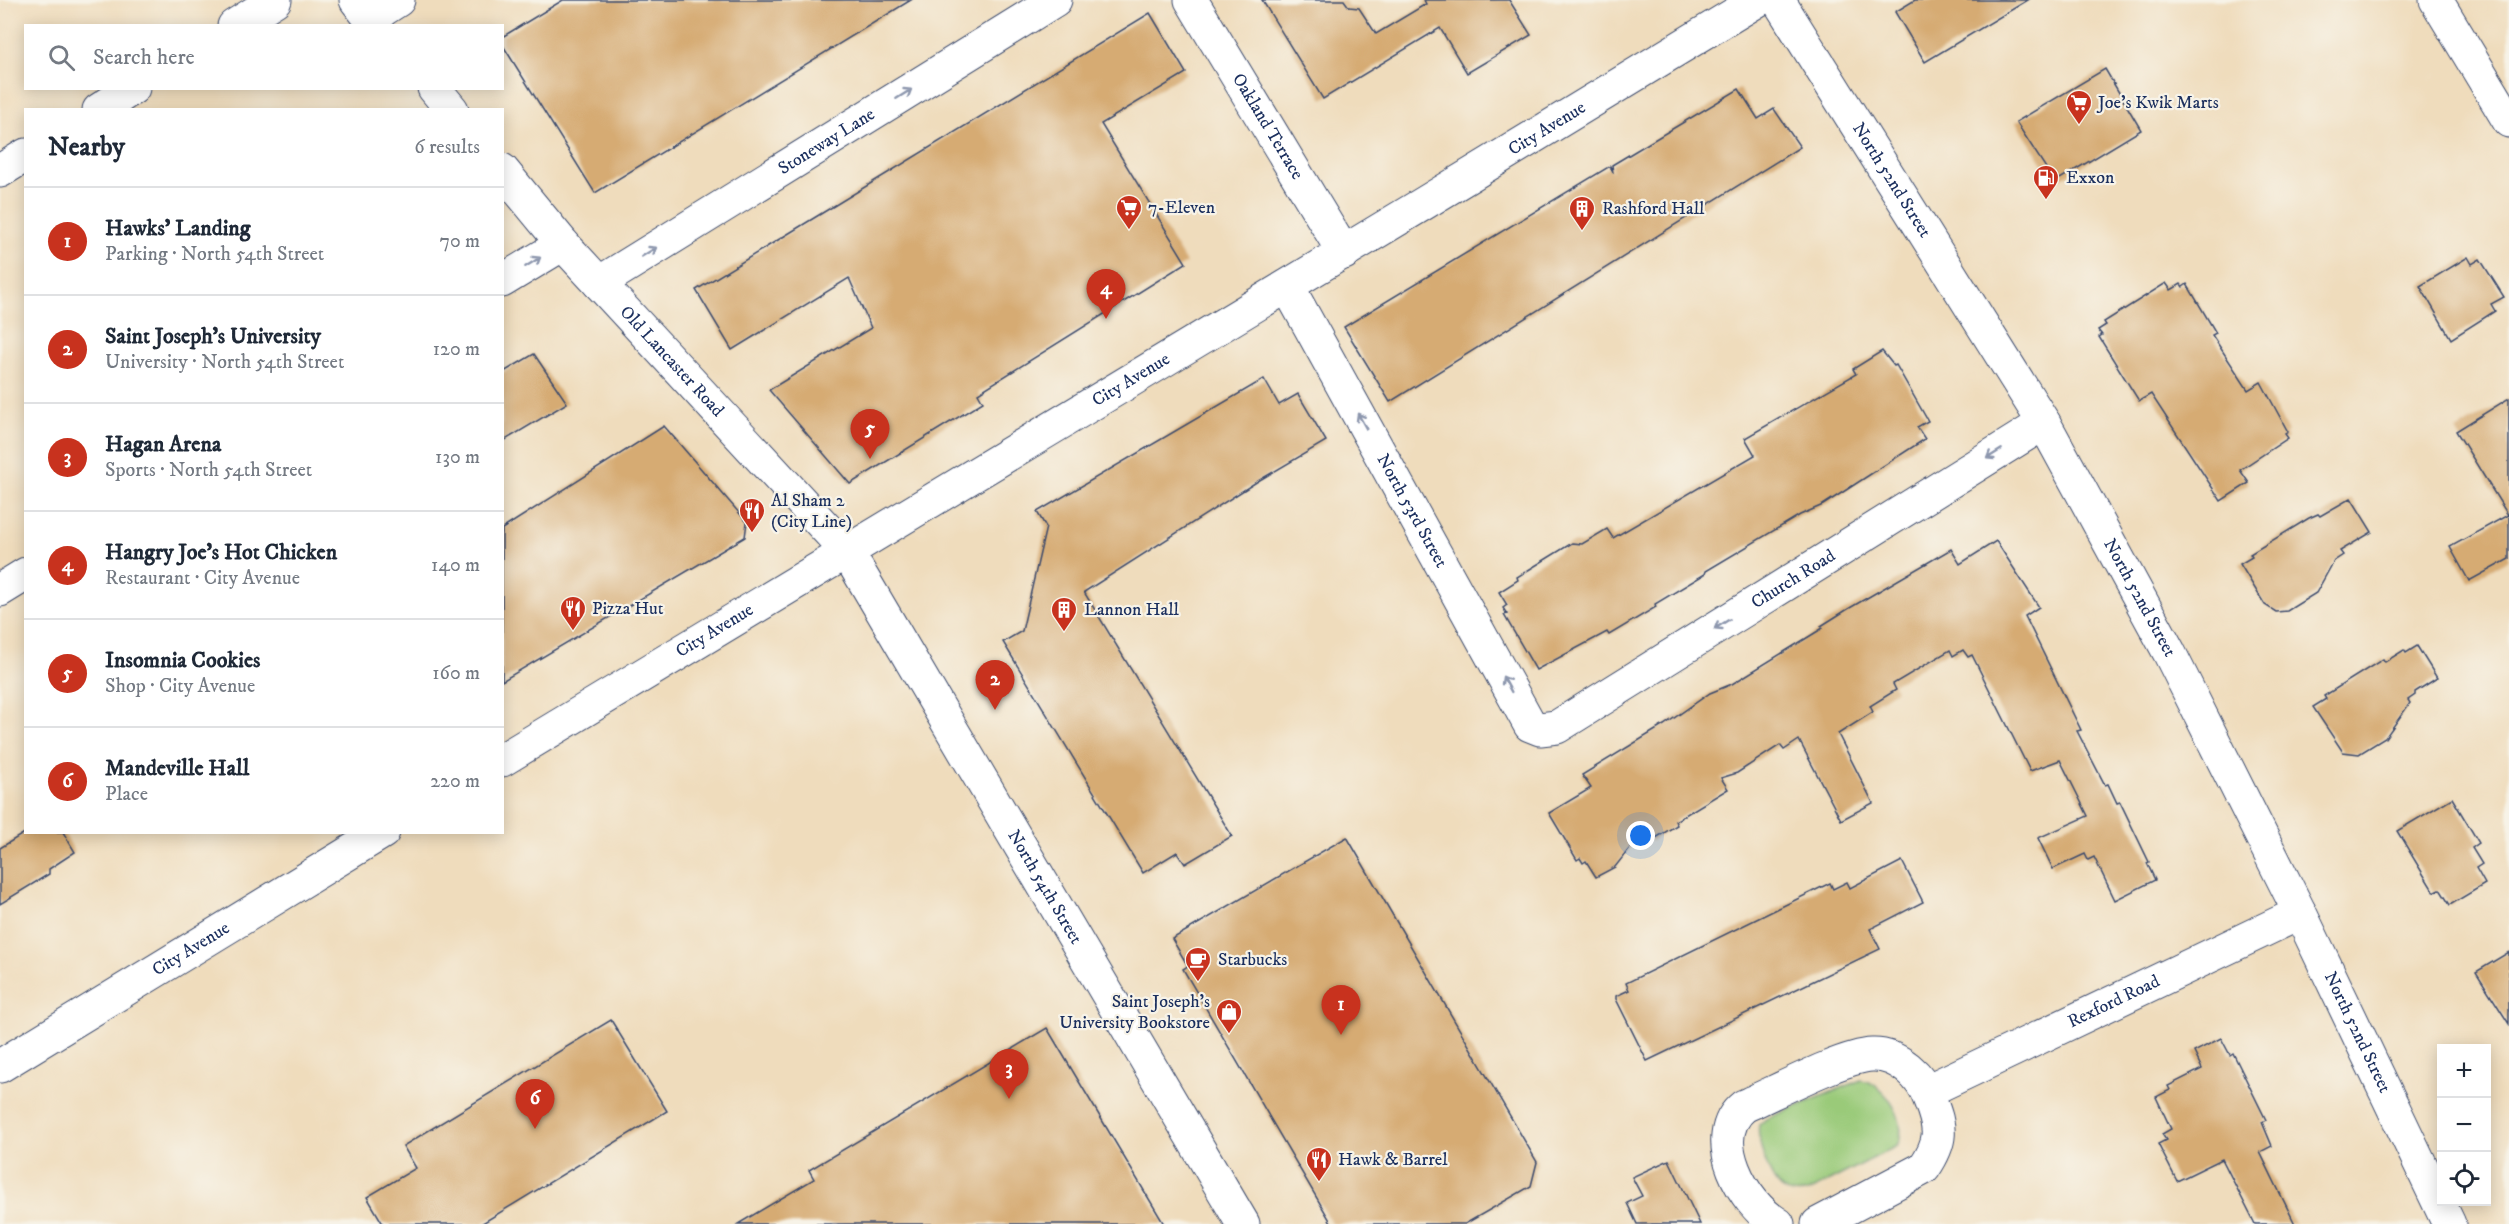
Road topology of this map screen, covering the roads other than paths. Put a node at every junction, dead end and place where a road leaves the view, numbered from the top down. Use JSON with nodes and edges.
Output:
{"nodes":[{"id":1,"x":275,"y":0,"type":"edge"},
{"id":2,"x":398,"y":0,"type":"edge"},
{"id":3,"x":1055,"y":0,"type":"edge"},
{"id":4,"x":1191,"y":0,"type":"edge"},
{"id":5,"x":1758,"y":0,"type":"edge"},
{"id":6,"x":1778,"y":0,"type":"edge"},
{"id":7,"x":2436,"y":0,"type":"edge"},
{"id":8,"x":367,"y":14,"type":"edge"},
{"id":9,"x":237,"y":24,"type":"edge"},
{"id":10,"x":130,"y":90,"type":"edge"},
{"id":11,"x":436,"y":90,"type":"edge"},
{"id":12,"x":102,"y":108,"type":"edge"},
{"id":13,"x":450,"y":108,"type":"edge"},
{"id":14,"x":2509,"y":121,"type":"edge"},
{"id":15,"x":24,"y":156,"type":"edge"},
{"id":16,"x":0,"y":171,"type":"edge"},
{"id":17,"x":504,"y":172,"type":"edge"},
{"id":18,"x":563,"y":243,"type":"junction"},
{"id":19,"x":1344,"y":253,"type":"junction"},
{"id":20,"x":504,"y":280,"type":"edge"},
{"id":21,"x":599,"y":283,"type":"junction"},
{"id":22,"x":1288,"y":287,"type":"junction"},
{"id":23,"x":2044,"y":423,"type":"junction"},
{"id":24,"x":846,"y":550,"type":"junction"},
{"id":25,"x":24,"y":575,"type":"edge"},
{"id":26,"x":0,"y":590,"type":"edge"},
{"id":27,"x":1540,"y":729,"type":"joint"},
{"id":28,"x":504,"y":759,"type":"edge"},
{"id":29,"x":380,"y":834,"type":"edge"},
{"id":30,"x":2300,"y":913,"type":"junction"},
{"id":31,"x":0,"y":1066,"type":"edge"},
{"id":32,"x":1927,"y":1091,"type":"junction"},
{"id":33,"x":1243,"y":1224,"type":"edge"},
{"id":34,"x":1778,"y":1224,"type":"edge"},
{"id":35,"x":1818,"y":1224,"type":"edge"},
{"id":36,"x":2449,"y":1224,"type":"edge"}],
"edges":[{"from":1,"to":9,"type":"main road"},
{"from":2,"to":8,"type":"main road"},
{"from":21,"to":3,"type":"main road","name":"Stoneway Lane","one_way":true},
{"from":4,"to":19,"type":"main road","name":"Oakland Terrace"},
{"from":5,"to":19,"type":"main road","name":"City Avenue"},
{"from":6,"to":23,"type":"main road","name":"North 52nd Street"},
{"from":7,"to":14,"type":"main road"},
{"from":10,"to":12,"type":"main road"},
{"from":11,"to":13,"type":"main road"},
{"from":15,"to":16,"type":"main road"},
{"from":17,"to":18,"type":"main road","name":"Old Lancaster Road"},
{"from":20,"to":18,"type":"main road","one_way":true},
{"from":18,"to":21,"type":"main road","name":"Old Lancaster Road"},
{"from":19,"to":22,"type":"main road","name":"City Avenue"},
{"from":21,"to":24,"type":"main road","name":"Old Lancaster Road"},
{"from":22,"to":24,"type":"main road","name":"City Avenue"},
{"from":27,"to":22,"type":"main road","name":"North 53rd Street","one_way":true},
{"from":23,"to":27,"type":"main road","name":"Church Road","one_way":true},
{"from":23,"to":30,"type":"main road","name":"North 52nd Street"},
{"from":24,"to":28,"type":"main road","name":"City Avenue"},
{"from":24,"to":33,"type":"main road","name":"North 54th Street"},
{"from":25,"to":26,"type":"main road"},
{"from":29,"to":31,"type":"main road","name":"City Avenue"},
{"from":30,"to":32,"type":"main road","name":"Rexford Road"},
{"from":30,"to":36,"type":"main road","name":"North 52nd Street"},
{"from":32,"to":34,"type":"main road"},
{"from":32,"to":35,"type":"main road"}]}
